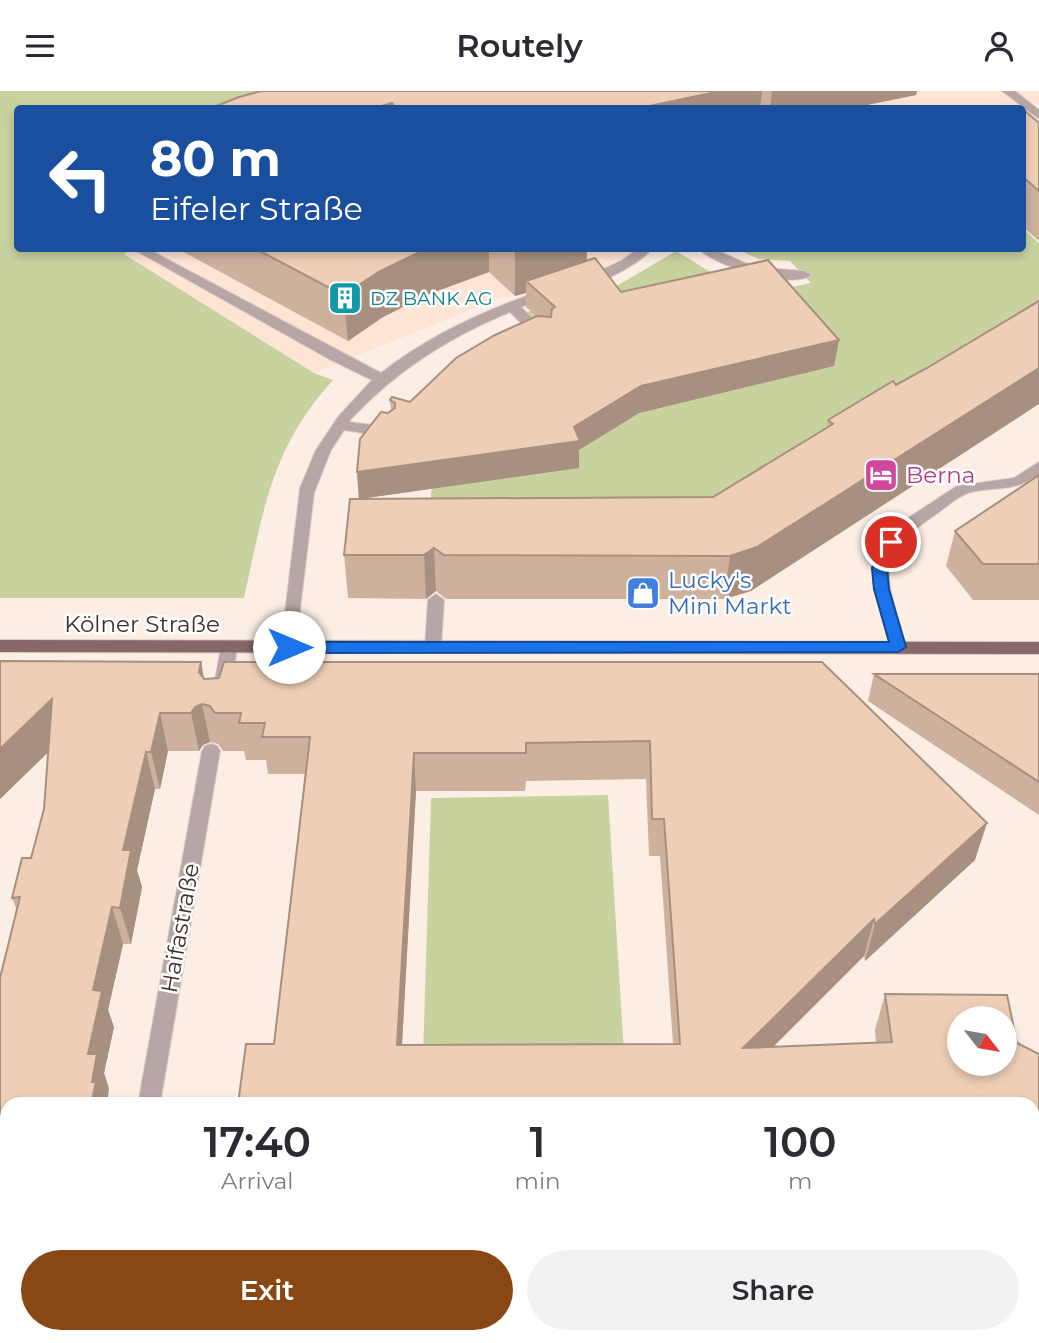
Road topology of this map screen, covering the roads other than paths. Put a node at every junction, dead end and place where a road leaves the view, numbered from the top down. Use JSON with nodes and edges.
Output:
{"nodes":[{"id":1,"x":1008,"y":91,"type":"edge"},
{"id":2,"x":1025,"y":105,"type":"edge"},
{"id":3,"x":144,"y":252,"type":"edge"},
{"id":4,"x":642,"y":252,"type":"edge"},
{"id":5,"x":712,"y":252,"type":"edge"},
{"id":6,"x":804,"y":275,"type":"dead end"},
{"id":7,"x":511,"y":305,"type":"junction"},
{"id":8,"x":544,"y":338,"type":"edge"},
{"id":9,"x":382,"y":379,"type":"junction"},
{"id":10,"x":340,"y":425,"type":"junction"},
{"id":11,"x":388,"y":432,"type":"edge"},
{"id":12,"x":1039,"y":467,"type":"edge"},
{"id":13,"x":436,"y":600,"type":"dead end"},
{"id":14,"x":0,"y":646,"type":"edge"},
{"id":15,"x":229,"y":647,"type":"junction"},
{"id":16,"x":289,"y":647,"type":"junction"},
{"id":17,"x":433,"y":647,"type":"junction"},
{"id":18,"x":898,"y":647,"type":"junction"},
{"id":19,"x":1039,"y":647,"type":"edge"},
{"id":20,"x":221,"y":697,"type":"edge"},
{"id":21,"x":211,"y":751,"type":"dead end"},
{"id":22,"x":150,"y":1097,"type":"edge"}],
"edges":[{"from":1,"to":2,"type":"street"},
{"from":3,"to":9,"type":"street"},
{"from":4,"to":7,"type":"street"},
{"from":5,"to":6,"type":"street"},
{"from":7,"to":8,"type":"street"},
{"from":7,"to":9,"type":"street"},
{"from":9,"to":10,"type":"street"},
{"from":10,"to":11,"type":"street"},
{"from":10,"to":16,"type":"street"},
{"from":12,"to":18,"type":"street"},
{"from":13,"to":17,"type":"street"},
{"from":14,"to":15,"type":"main road","name":"Kölner Straße"},
{"from":15,"to":16,"type":"main road","name":"Kölner Straße"},
{"from":15,"to":20,"type":"street"},
{"from":16,"to":17,"type":"main road","name":"Kölner Straße"},
{"from":17,"to":18,"type":"main road","name":"Kölner Straße"},
{"from":18,"to":19,"type":"main road","name":"Kölner Straße"},
{"from":21,"to":22,"type":"street","name":"Haifastraße"}]}
